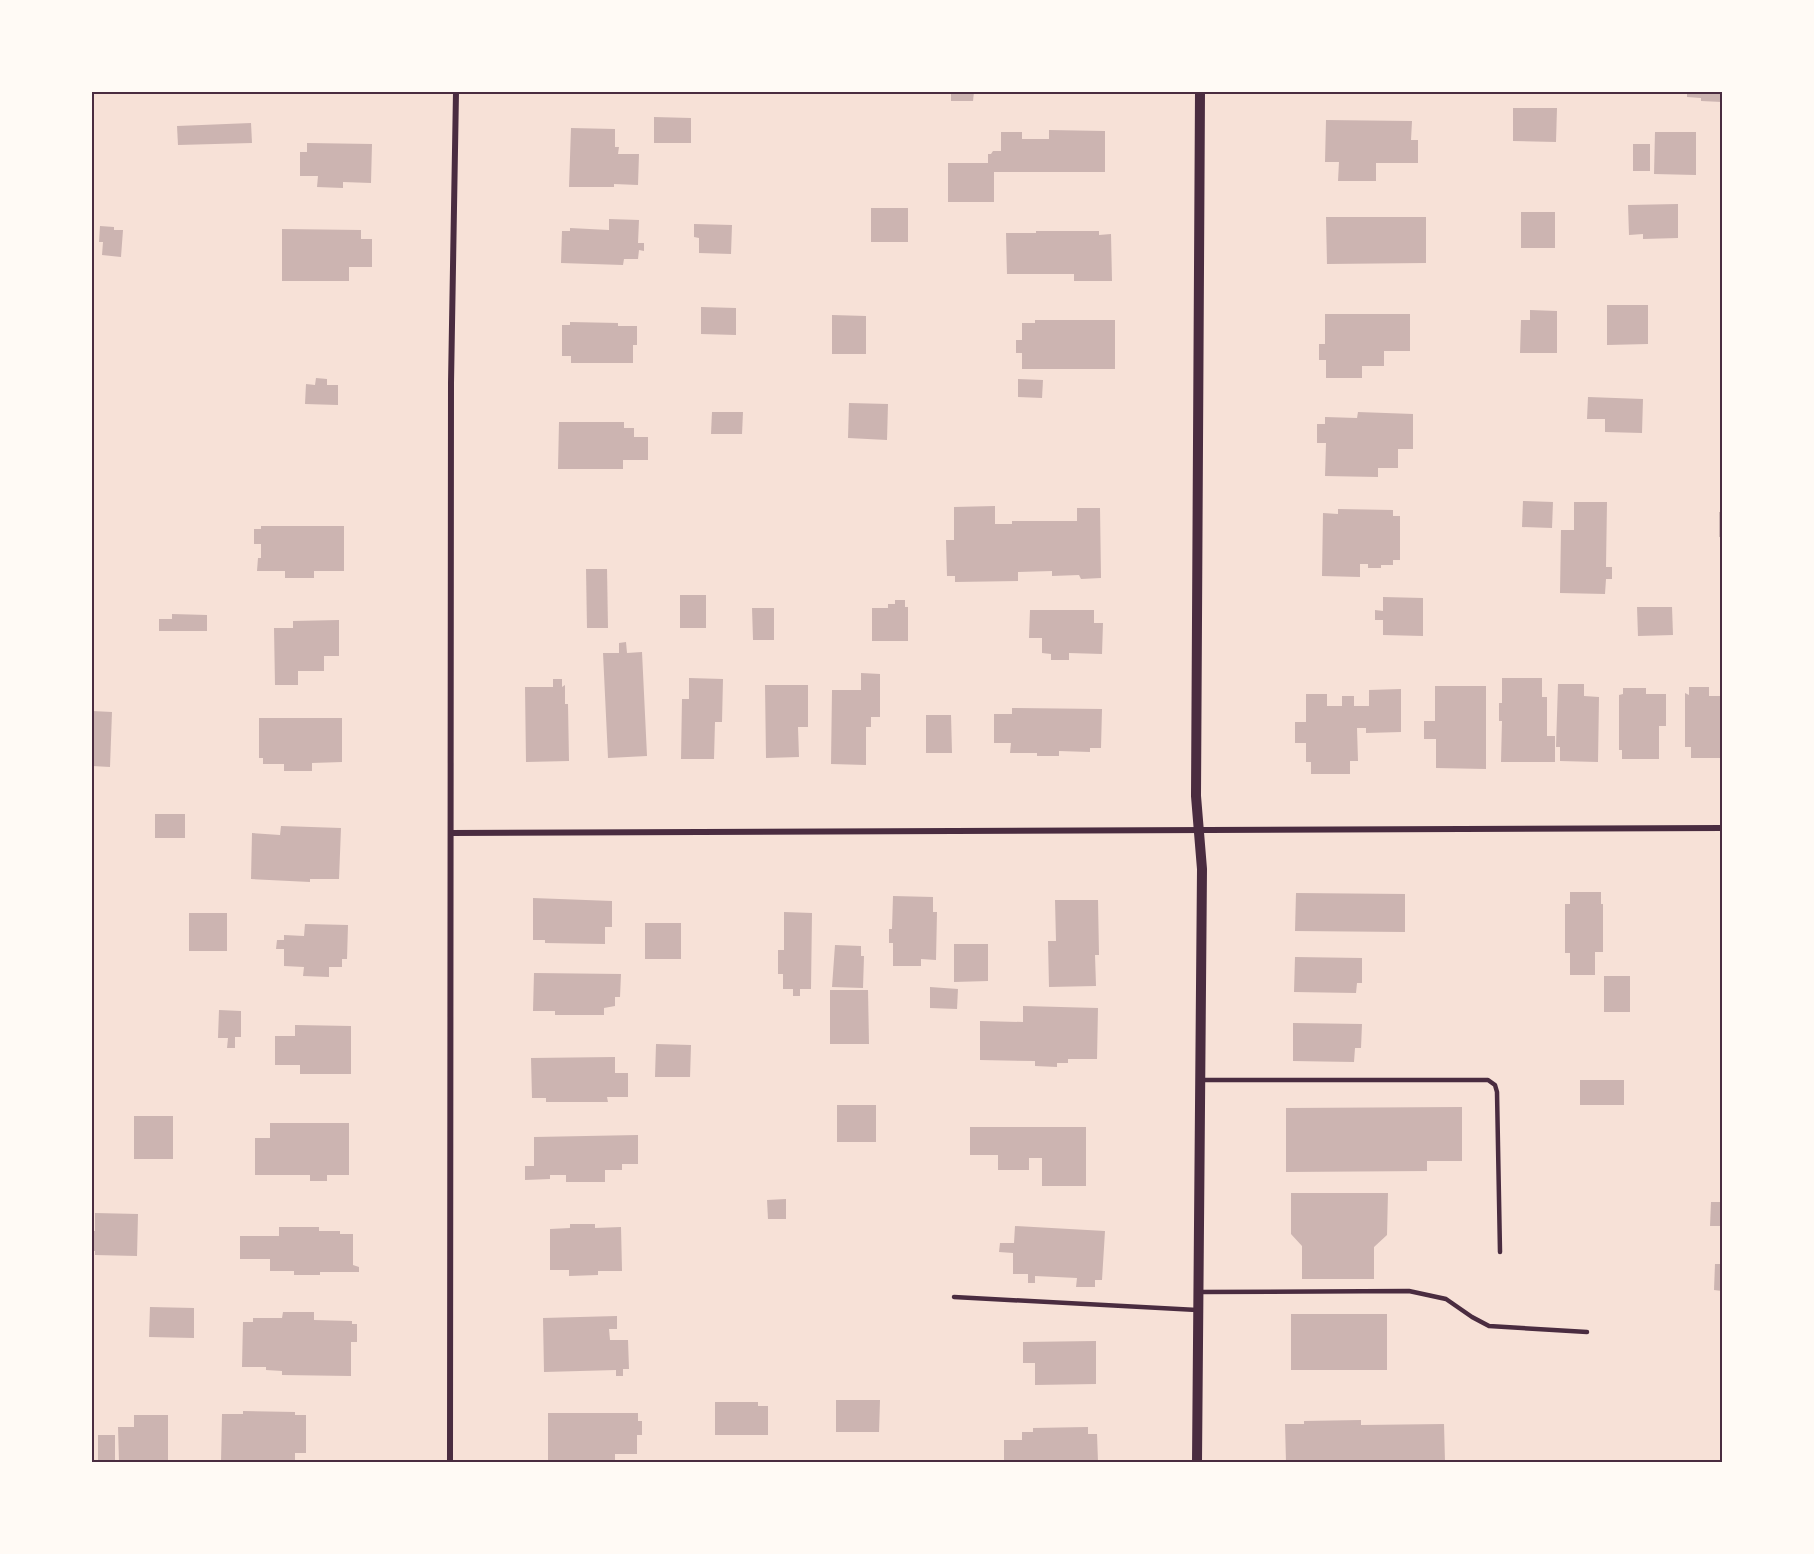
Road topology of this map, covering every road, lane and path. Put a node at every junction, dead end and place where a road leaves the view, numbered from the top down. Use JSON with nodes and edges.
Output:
{"nodes":[{"id":1,"x":456,"y":92,"type":"edge"},
{"id":2,"x":1200,"y":92,"type":"edge"},
{"id":3,"x":1722,"y":828,"type":"edge"},
{"id":4,"x":1198,"y":830,"type":"junction"},
{"id":5,"x":452,"y":833,"type":"junction"},
{"id":6,"x":1200,"y":1080,"type":"junction"},
{"id":7,"x":1500,"y":1252,"type":"dead end"},
{"id":8,"x":1198,"y":1292,"type":"junction"},
{"id":9,"x":954,"y":1297,"type":"dead end"},
{"id":10,"x":1198,"y":1310,"type":"junction"},
{"id":11,"x":1587,"y":1332,"type":"dead end"},
{"id":12,"x":450,"y":1462,"type":"edge"},
{"id":13,"x":1197,"y":1462,"type":"edge"}],
"edges":[{"from":1,"to":5,"type":"street"},
{"from":2,"to":4,"type":"street"},
{"from":3,"to":4,"type":"street"},
{"from":4,"to":5,"type":"street"},
{"from":4,"to":6,"type":"street"},
{"from":5,"to":12,"type":"street"},
{"from":6,"to":7,"type":"lane"},
{"from":6,"to":8,"type":"street"},
{"from":8,"to":10,"type":"street"},
{"from":8,"to":11,"type":"lane"},
{"from":9,"to":10,"type":"lane"},
{"from":10,"to":13,"type":"street"}]}
